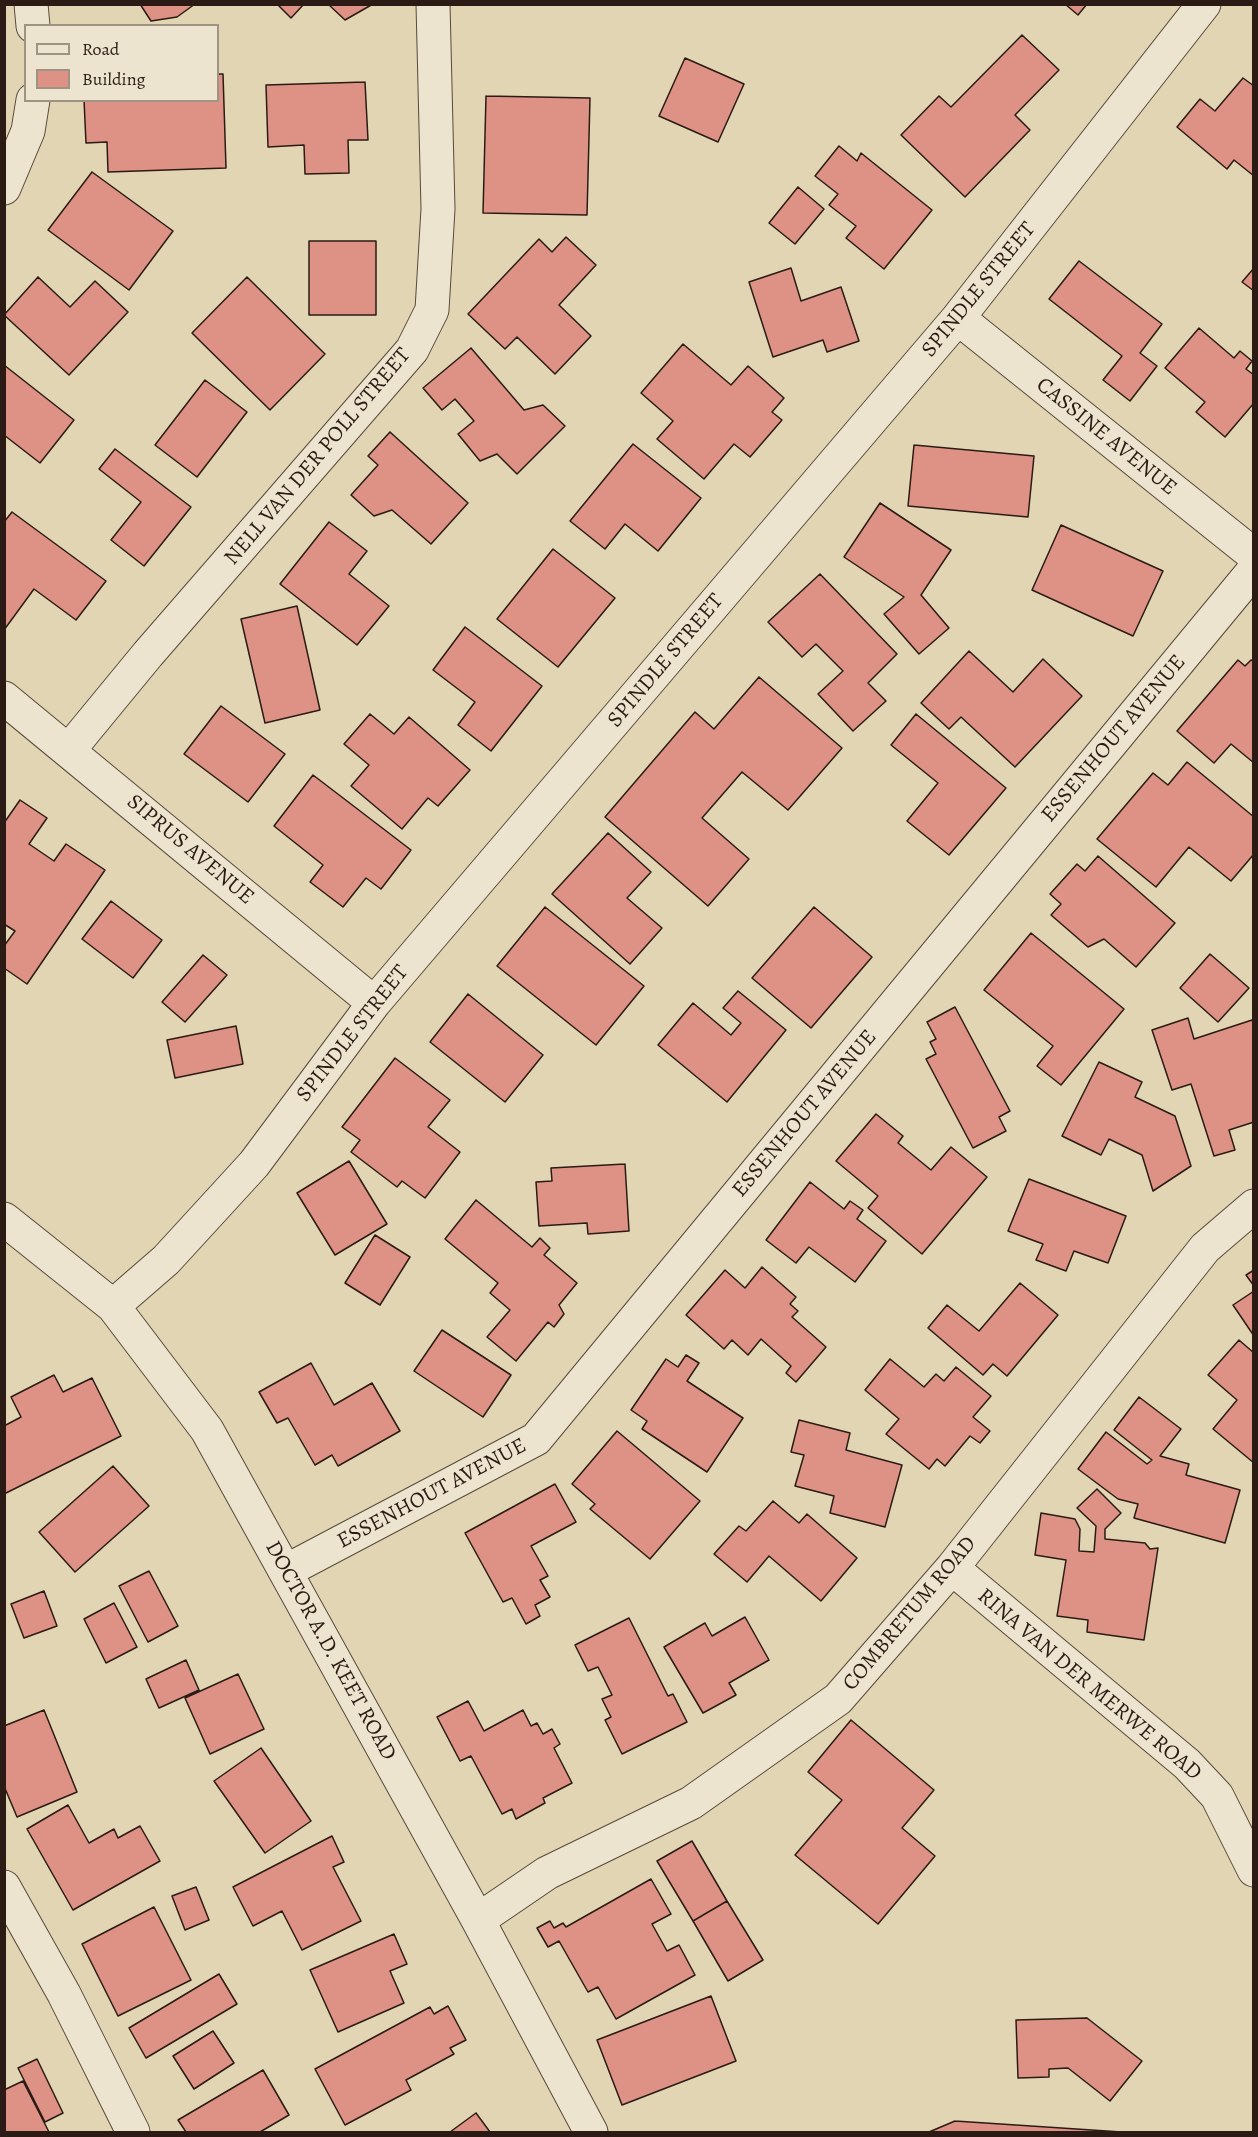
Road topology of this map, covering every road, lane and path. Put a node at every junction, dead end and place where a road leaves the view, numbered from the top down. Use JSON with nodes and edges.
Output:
{"nodes":[{"id":1,"x":31,"y":4,"type":"edge"},
{"id":2,"x":433,"y":4,"type":"edge"},
{"id":3,"x":1204,"y":4,"type":"edge"},
{"id":4,"x":33,"y":24,"type":"edge"},
{"id":5,"x":33,"y":102,"type":"edge"},
{"id":6,"x":4,"y":188,"type":"edge"},
{"id":7,"x":958,"y":318,"type":"junction"},
{"id":8,"x":1254,"y":555,"type":"edge"},
{"id":9,"x":1254,"y":570,"type":"edge"},
{"id":10,"x":4,"y":698,"type":"edge"},
{"id":11,"x":69,"y":750,"type":"junction"},
{"id":12,"x":374,"y":1003,"type":"junction"},
{"id":13,"x":1254,"y":1206,"type":"edge"},
{"id":14,"x":4,"y":1219,"type":"edge"},
{"id":15,"x":113,"y":1306,"type":"junction"},
{"id":16,"x":952,"y":1568,"type":"junction"},
{"id":17,"x":286,"y":1571,"type":"junction"},
{"id":18,"x":1254,"y":1870,"type":"edge"},
{"id":19,"x":4,"y":1887,"type":"edge"},
{"id":20,"x":478,"y":1920,"type":"junction"},
{"id":21,"x":133,"y":2133,"type":"edge"},
{"id":22,"x":591,"y":2133,"type":"edge"}],
"edges":[{"from":1,"to":4,"type":"street"},
{"from":2,"to":11,"type":"street","name":"NELL VAN DER POLL STREET"},
{"from":3,"to":7,"type":"street","name":"SPINDLE STREET"},
{"from":5,"to":6,"type":"street"},
{"from":7,"to":8,"type":"street","name":"CASSINE AVENUE"},
{"from":7,"to":12,"type":"street","name":"SPINDLE STREET"},
{"from":9,"to":17,"type":"street","name":"ESSENHOUT AVENUE"},
{"from":10,"to":11,"type":"street","name":"SIPRUS AVENUE"},
{"from":11,"to":12,"type":"street","name":"SIPRUS AVENUE"},
{"from":12,"to":15,"type":"street","name":"SPINDLE STREET"},
{"from":13,"to":16,"type":"street","name":"COMBRETUM ROAD"},
{"from":14,"to":15,"type":"street","name":"DOCTOR A.D. KEET ROAD"},
{"from":15,"to":17,"type":"street","name":"DOCTOR A.D. KEET ROAD"},
{"from":16,"to":18,"type":"street","name":"RINA VAN DER MERWE ROAD"},
{"from":16,"to":20,"type":"street","name":"COMBRETUM ROAD"},
{"from":17,"to":20,"type":"street","name":"DOCTOR A.D. KEET ROAD"},
{"from":19,"to":21,"type":"street"},
{"from":20,"to":22,"type":"street","name":"DOCTOR A.D. KEET ROAD"}]}
